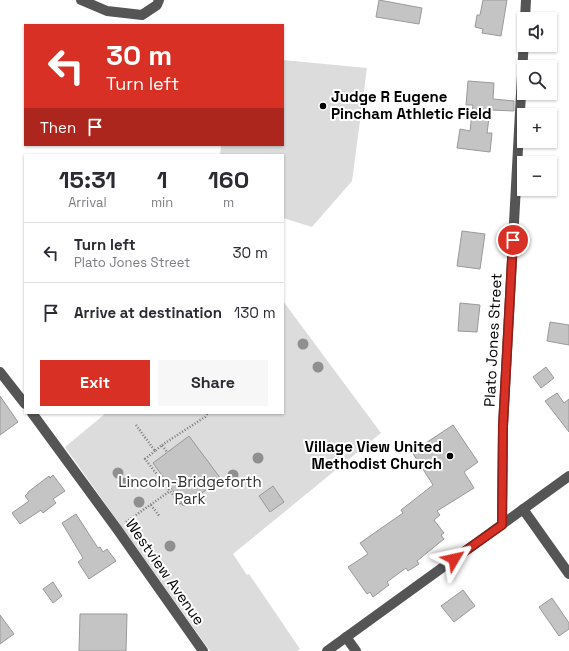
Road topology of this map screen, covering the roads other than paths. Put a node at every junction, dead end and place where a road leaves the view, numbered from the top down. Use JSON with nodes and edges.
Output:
{"nodes":[{"id":1,"x":81,"y":0,"type":"edge"},
{"id":2,"x":159,"y":0,"type":"edge"},
{"id":3,"x":526,"y":0,"type":"edge"},
{"id":4,"x":525,"y":12,"type":"edge"},
{"id":5,"x":523,"y":52,"type":"edge"},
{"id":6,"x":0,"y":372,"type":"edge"},
{"id":7,"x":24,"y":403,"type":"edge"},
{"id":8,"x":33,"y":414,"type":"edge"},
{"id":9,"x":569,"y":476,"type":"edge"},
{"id":10,"x":523,"y":509,"type":"junction"},
{"id":11,"x":502,"y":525,"type":"junction"},
{"id":12,"x":569,"y":574,"type":"edge"},
{"id":13,"x":346,"y":637,"type":"junction"},
{"id":14,"x":203,"y":651,"type":"edge"},
{"id":15,"x":327,"y":651,"type":"edge"},
{"id":16,"x":356,"y":651,"type":"edge"}],
"edges":[{"from":1,"to":2,"type":"street"},
{"from":3,"to":4,"type":"street"},
{"from":5,"to":11,"type":"street","name":"Plato Jones Street"},
{"from":6,"to":7,"type":"street"},
{"from":8,"to":14,"type":"street","name":"Westview Avenue"},
{"from":9,"to":10,"type":"street"},
{"from":10,"to":11,"type":"street"},
{"from":10,"to":12,"type":"street"},
{"from":11,"to":13,"type":"street"},
{"from":13,"to":15,"type":"street"},
{"from":13,"to":16,"type":"street"}]}
